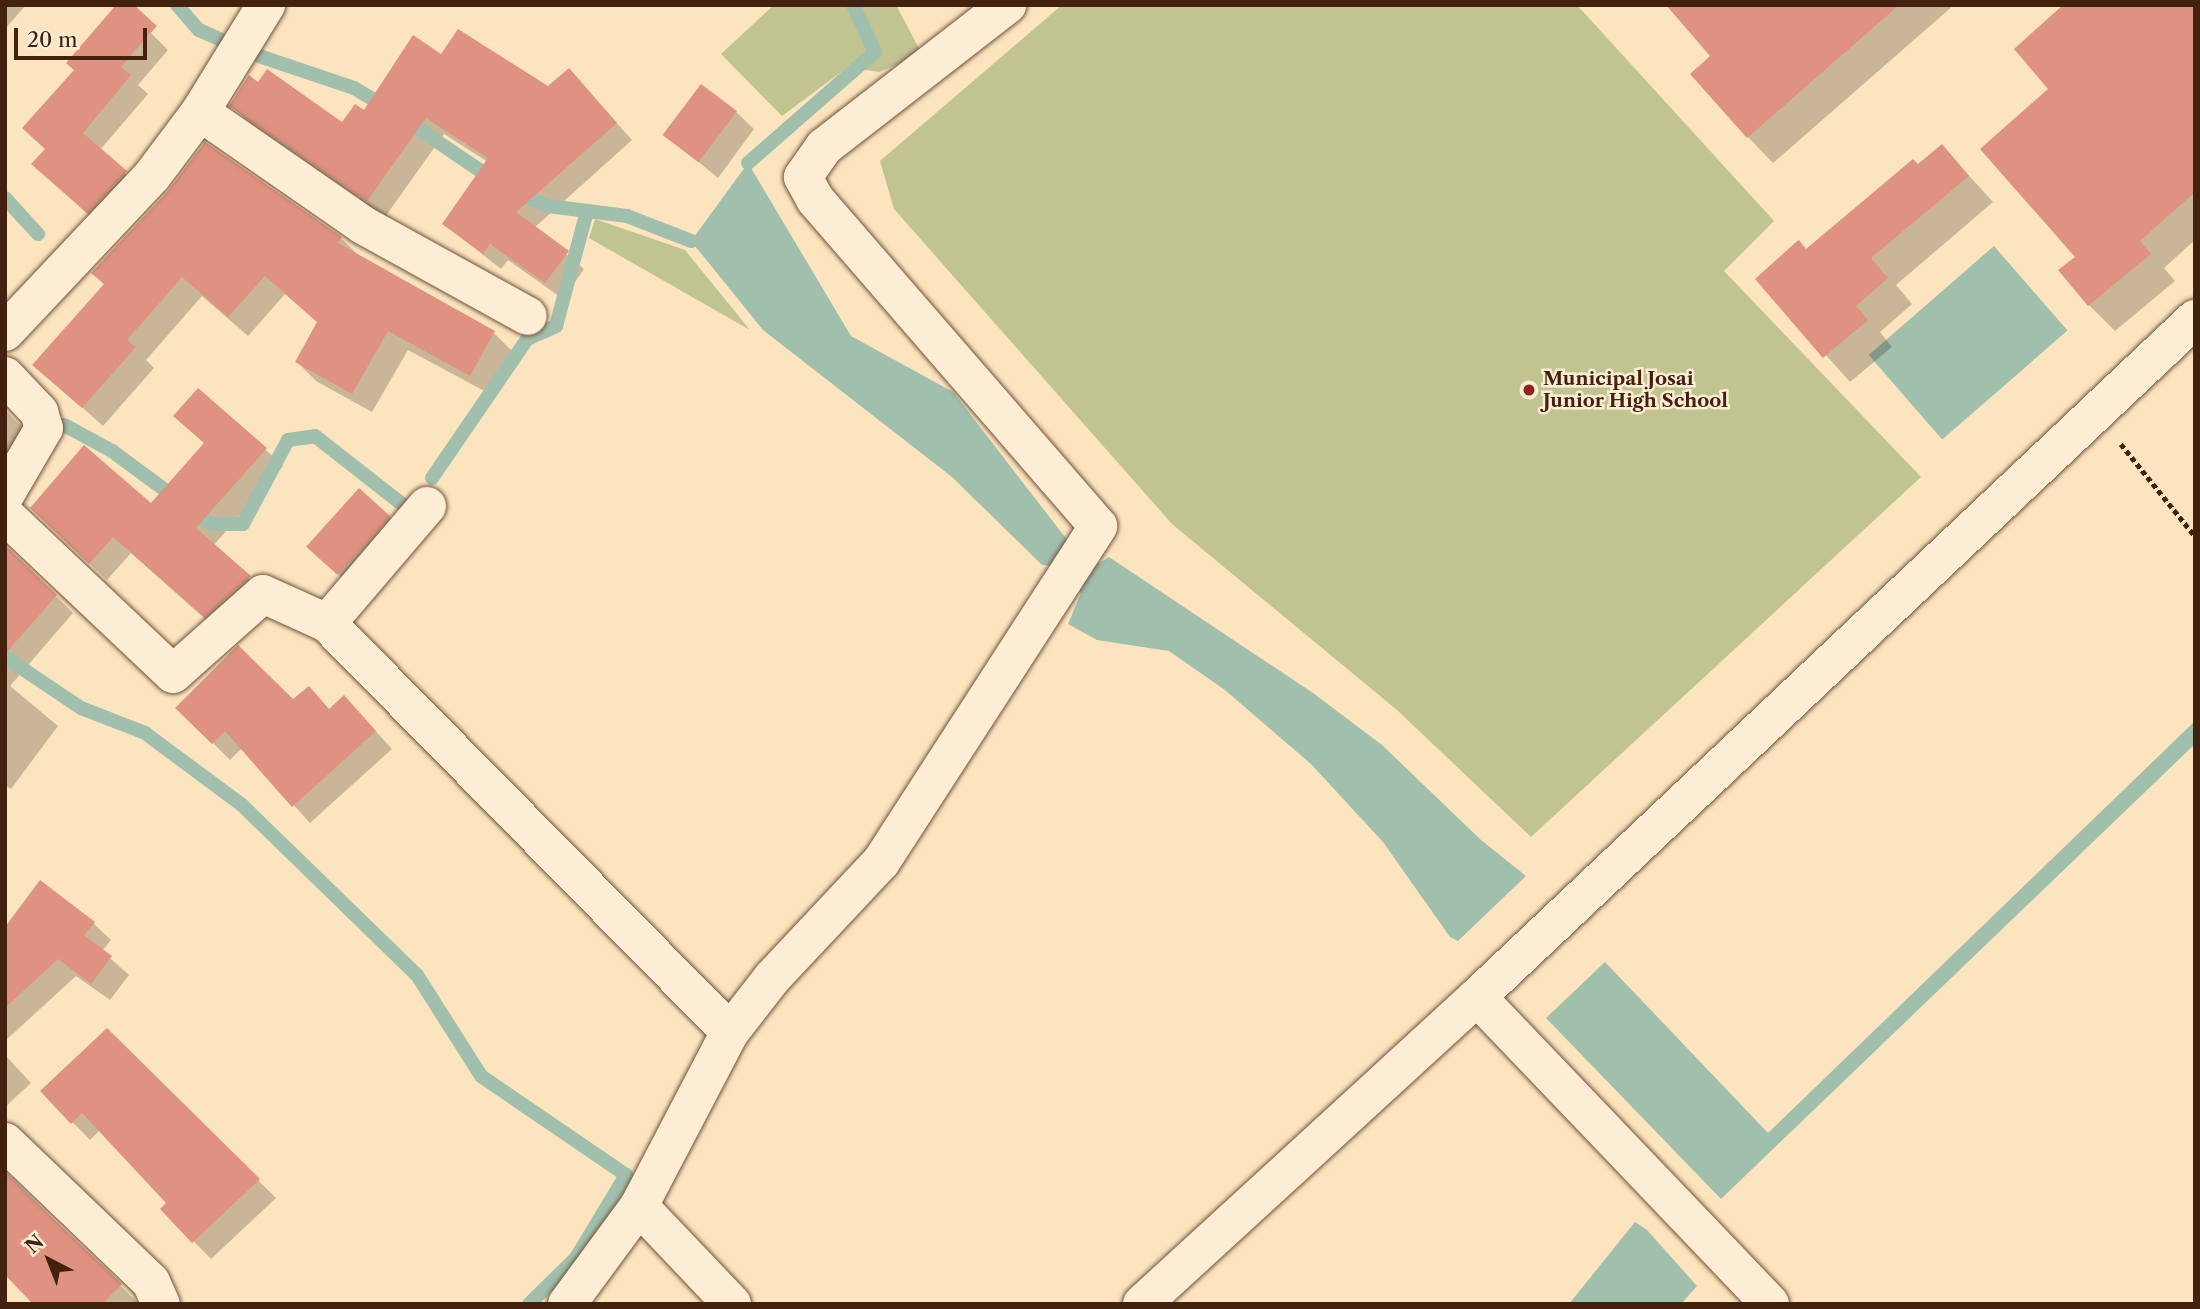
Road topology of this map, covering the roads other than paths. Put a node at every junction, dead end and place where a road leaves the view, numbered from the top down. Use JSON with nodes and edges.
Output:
{"nodes":[{"id":1,"x":266,"y":5,"type":"edge"},
{"id":2,"x":1007,"y":5,"type":"edge"},
{"id":3,"x":200,"y":111,"type":"junction"},
{"id":4,"x":528,"y":316,"type":"dead end"},
{"id":5,"x":2195,"y":319,"type":"edge"},
{"id":6,"x":5,"y":332,"type":"edge"},
{"id":7,"x":5,"y":376,"type":"edge"},
{"id":8,"x":5,"y":495,"type":"edge"},
{"id":9,"x":427,"y":506,"type":"dead end"},
{"id":10,"x":5,"y":515,"type":"edge"},
{"id":11,"x":327,"y":623,"type":"junction"},
{"id":12,"x":1477,"y":998,"type":"junction"},
{"id":13,"x":730,"y":1032,"type":"junction"},
{"id":14,"x":5,"y":1142,"type":"edge"},
{"id":15,"x":639,"y":1206,"type":"junction"},
{"id":16,"x":161,"y":1304,"type":"edge"},
{"id":17,"x":567,"y":1304,"type":"edge"},
{"id":18,"x":732,"y":1304,"type":"edge"},
{"id":19,"x":1142,"y":1304,"type":"edge"},
{"id":20,"x":1770,"y":1304,"type":"edge"}],
"edges":[{"from":1,"to":3,"type":"street"},
{"from":2,"to":13,"type":"street"},
{"from":3,"to":4,"type":"street"},
{"from":3,"to":6,"type":"street"},
{"from":5,"to":12,"type":"street"},
{"from":7,"to":8,"type":"street"},
{"from":9,"to":11,"type":"street"},
{"from":10,"to":11,"type":"street"},
{"from":11,"to":13,"type":"street"},
{"from":12,"to":19,"type":"street"},
{"from":12,"to":20,"type":"street"},
{"from":13,"to":15,"type":"street"},
{"from":14,"to":16,"type":"street"},
{"from":15,"to":17,"type":"street"},
{"from":15,"to":18,"type":"street"}]}
